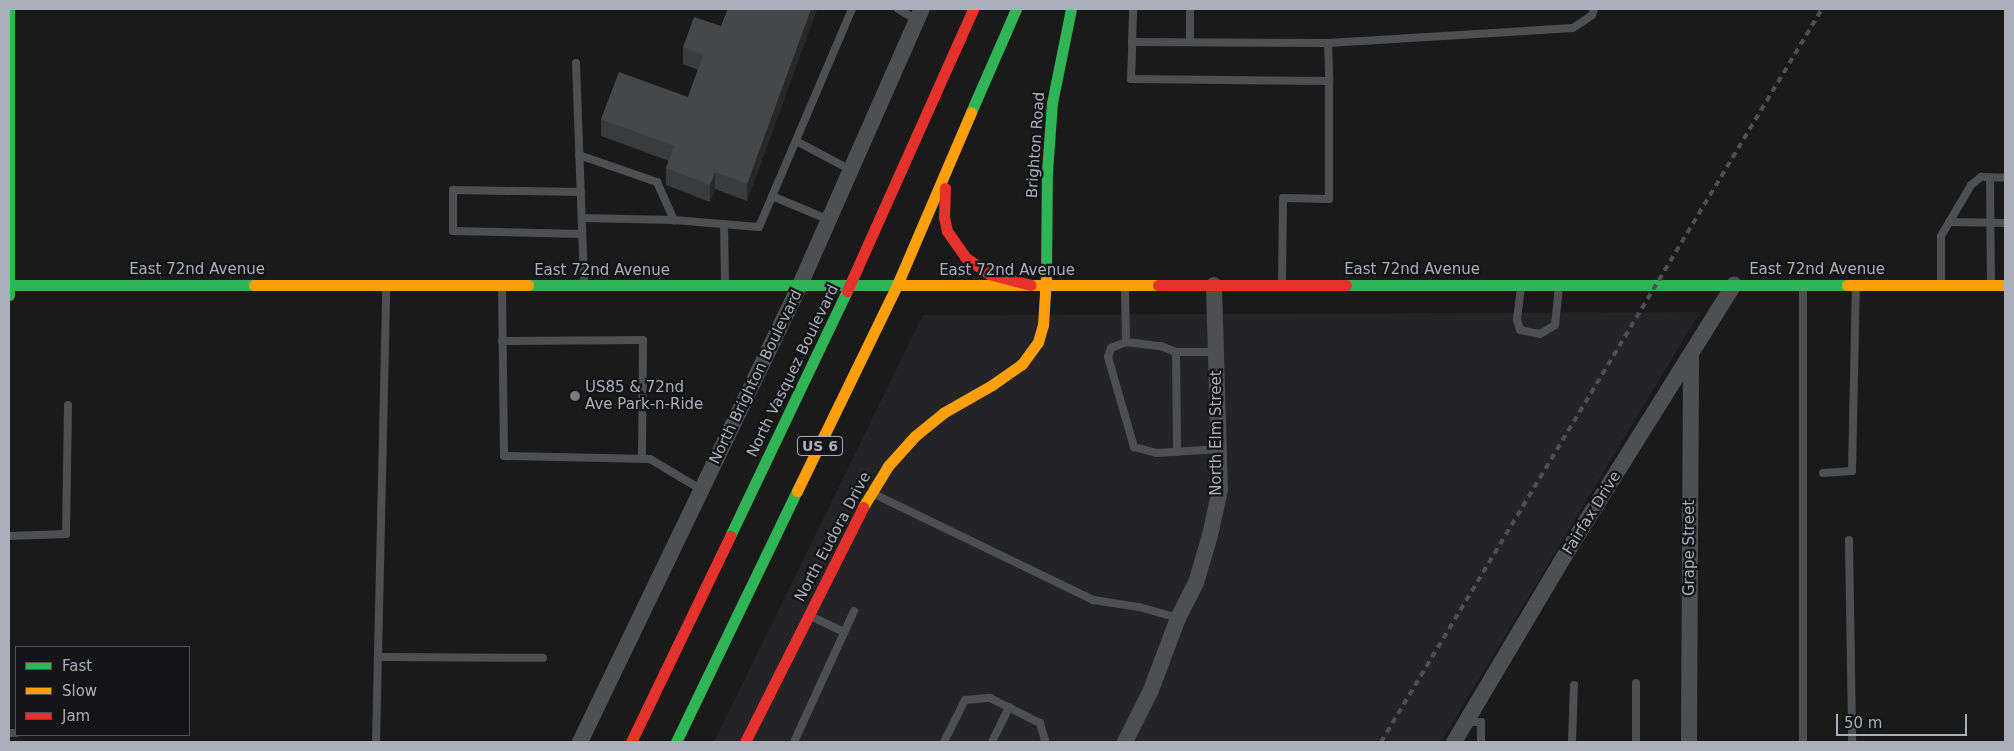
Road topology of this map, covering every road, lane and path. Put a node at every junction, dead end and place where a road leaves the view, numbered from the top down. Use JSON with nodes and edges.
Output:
{"nodes":[{"id":1,"x":9,"y":9,"type":"edge"},
{"id":2,"x":852,"y":9,"type":"edge"},
{"id":3,"x":898,"y":9,"type":"edge"},
{"id":4,"x":973,"y":9,"type":"edge"},
{"id":5,"x":1016,"y":9,"type":"edge"},
{"id":6,"x":1071,"y":9,"type":"edge"},
{"id":7,"x":1133,"y":9,"type":"edge"},
{"id":8,"x":1190,"y":9,"type":"edge"},
{"id":9,"x":1594,"y":9,"type":"edge"},
{"id":10,"x":920,"y":14,"type":"edge"},
{"id":11,"x":1132,"y":42,"type":"junction"},
{"id":12,"x":1190,"y":42,"type":"junction"},
{"id":13,"x":1328,"y":43,"type":"junction"},
{"id":14,"x":576,"y":62,"type":"dead end"},
{"id":15,"x":1329,"y":81,"type":"junction"},
{"id":16,"x":796,"y":141,"type":"junction"},
{"id":17,"x":579,"y":155,"type":"junction"},
{"id":18,"x":851,"y":170,"type":"junction"},
{"id":19,"x":946,"y":175,"type":"junction"},
{"id":20,"x":1990,"y":178,"type":"junction"},
{"id":21,"x":2005,"y":178,"type":"edge"},
{"id":22,"x":581,"y":192,"type":"junction"},
{"id":23,"x":772,"y":196,"type":"junction"},
{"id":24,"x":582,"y":218,"type":"junction"},
{"id":25,"x":674,"y":220,"type":"junction"},
{"id":26,"x":829,"y":220,"type":"junction"},
{"id":27,"x":1949,"y":222,"type":"junction"},
{"id":28,"x":1990,"y":223,"type":"junction"},
{"id":29,"x":2005,"y":223,"type":"edge"},
{"id":30,"x":724,"y":224,"type":"junction"},
{"id":31,"x":582,"y":234,"type":"junction"},
{"id":32,"x":1521,"y":285,"type":"junction"},
{"id":33,"x":1559,"y":285,"type":"junction"},
{"id":34,"x":9,"y":286,"type":"edge"},
{"id":35,"x":386,"y":286,"type":"junction"},
{"id":36,"x":502,"y":286,"type":"junction"},
{"id":37,"x":584,"y":286,"type":"junction"},
{"id":38,"x":725,"y":286,"type":"junction"},
{"id":39,"x":800,"y":286,"type":"junction"},
{"id":40,"x":850,"y":286,"type":"junction"},
{"id":41,"x":897,"y":286,"type":"junction"},
{"id":42,"x":1031,"y":286,"type":"junction"},
{"id":43,"x":1046,"y":286,"type":"junction"},
{"id":44,"x":1125,"y":286,"type":"junction"},
{"id":45,"x":1214,"y":286,"type":"junction"},
{"id":46,"x":1282,"y":286,"type":"junction"},
{"id":47,"x":1734,"y":286,"type":"junction"},
{"id":48,"x":1803,"y":286,"type":"junction"},
{"id":49,"x":1856,"y":286,"type":"junction"},
{"id":50,"x":1941,"y":286,"type":"junction"},
{"id":51,"x":1991,"y":286,"type":"junction"},
{"id":52,"x":2005,"y":286,"type":"edge"},
{"id":53,"x":9,"y":295,"type":"edge"},
{"id":54,"x":502,"y":341,"type":"junction"},
{"id":55,"x":1126,"y":342,"type":"junction"},
{"id":56,"x":1176,"y":352,"type":"junction"},
{"id":57,"x":1217,"y":352,"type":"junction"},
{"id":58,"x":1691,"y":354,"type":"junction"},
{"id":59,"x":68,"y":405,"type":"dead end"},
{"id":60,"x":1220,"y":449,"type":"junction"},
{"id":61,"x":1177,"y":452,"type":"junction"},
{"id":62,"x":642,"y":458,"type":"junction"},
{"id":63,"x":1823,"y":472,"type":"dead end"},
{"id":64,"x":702,"y":490,"type":"junction"},
{"id":65,"x":871,"y":492,"type":"junction"},
{"id":66,"x":9,"y":536,"type":"edge"},
{"id":67,"x":1849,"y":540,"type":"dead end"},
{"id":68,"x":854,"y":612,"type":"dead end"},
{"id":69,"x":808,"y":615,"type":"junction"},
{"id":70,"x":1178,"y":618,"type":"junction"},
{"id":71,"x":845,"y":632,"type":"junction"},
{"id":72,"x":378,"y":657,"type":"junction"},
{"id":73,"x":543,"y":658,"type":"dead end"},
{"id":74,"x":1636,"y":683,"type":"dead end"},
{"id":75,"x":1574,"y":685,"type":"dead end"},
{"id":76,"x":1009,"y":707,"type":"junction"},
{"id":77,"x":1466,"y":722,"type":"junction"},
{"id":78,"x":376,"y":742,"type":"edge"},
{"id":79,"x":580,"y":742,"type":"edge"},
{"id":80,"x":631,"y":742,"type":"edge"},
{"id":81,"x":676,"y":742,"type":"edge"},
{"id":82,"x":745,"y":742,"type":"edge"},
{"id":83,"x":794,"y":742,"type":"edge"},
{"id":84,"x":944,"y":742,"type":"edge"},
{"id":85,"x":992,"y":742,"type":"edge"},
{"id":86,"x":1044,"y":742,"type":"edge"},
{"id":87,"x":1125,"y":742,"type":"edge"},
{"id":88,"x":1454,"y":742,"type":"edge"},
{"id":89,"x":1481,"y":742,"type":"edge"},
{"id":90,"x":1572,"y":742,"type":"edge"},
{"id":91,"x":1636,"y":742,"type":"edge"},
{"id":92,"x":1689,"y":742,"type":"edge"},
{"id":93,"x":1803,"y":742,"type":"edge"},
{"id":94,"x":1852,"y":742,"type":"edge"}],
"edges":[{"from":1,"to":34,"type":"main road"},
{"from":2,"to":16,"type":"lane"},
{"from":3,"to":10,"type":"lane"},
{"from":4,"to":40,"type":"main road","name":"North Vasquez Boulevard","number":"US 6"},
{"from":5,"to":19,"type":"main road","number":"US 6"},
{"from":6,"to":43,"type":"main road","name":"Brighton Road"},
{"from":7,"to":11,"type":"lane"},
{"from":8,"to":12,"type":"lane"},
{"from":9,"to":13,"type":"lane"},
{"from":10,"to":18,"type":"street","name":"North Brighton Boulevard"},
{"from":11,"to":12,"type":"lane"},
{"from":11,"to":15,"type":"lane"},
{"from":12,"to":13,"type":"lane"},
{"from":13,"to":15,"type":"lane"},
{"from":14,"to":17,"type":"lane"},
{"from":15,"to":46,"type":"lane"},
{"from":16,"to":18,"type":"lane"},
{"from":16,"to":23,"type":"lane"},
{"from":17,"to":22,"type":"lane"},
{"from":17,"to":25,"type":"lane"},
{"from":18,"to":26,"type":"street","name":"North Brighton Boulevard"},
{"from":19,"to":41,"type":"main road","number":"US 6"},
{"from":19,"to":42,"type":"main road"},
{"from":20,"to":21,"type":"lane"},
{"from":20,"to":27,"type":"lane"},
{"from":20,"to":28,"type":"lane"},
{"from":22,"to":24,"type":"lane"},
{"from":22,"to":31,"type":"lane"},
{"from":23,"to":26,"type":"lane"},
{"from":23,"to":30,"type":"lane"},
{"from":24,"to":25,"type":"lane"},
{"from":24,"to":31,"type":"lane"},
{"from":25,"to":30,"type":"lane"},
{"from":26,"to":39,"type":"street","name":"North Brighton Boulevard"},
{"from":27,"to":28,"type":"lane"},
{"from":27,"to":50,"type":"lane"},
{"from":28,"to":29,"type":"lane"},
{"from":28,"to":51,"type":"lane"},
{"from":30,"to":38,"type":"lane"},
{"from":31,"to":37,"type":"lane"},
{"from":32,"to":33,"type":"main road","name":"East 72nd Avenue"},
{"from":32,"to":33,"type":"lane"},
{"from":32,"to":46,"type":"main road","name":"East 72nd Avenue"},
{"from":33,"to":47,"type":"main road","name":"East 72nd Avenue"},
{"from":34,"to":35,"type":"main road","name":"East 72nd Avenue"},
{"from":34,"to":53,"type":"main road"},
{"from":35,"to":36,"type":"main road","name":"East 72nd Avenue"},
{"from":35,"to":72,"type":"lane"},
{"from":36,"to":37,"type":"main road","name":"East 72nd Avenue"},
{"from":36,"to":54,"type":"lane"},
{"from":37,"to":38,"type":"main road","name":"East 72nd Avenue"},
{"from":38,"to":39,"type":"main road","name":"East 72nd Avenue"},
{"from":39,"to":40,"type":"main road","name":"East 72nd Avenue"},
{"from":39,"to":64,"type":"street","name":"North Brighton Boulevard"},
{"from":40,"to":41,"type":"main road","name":"East 72nd Avenue"},
{"from":40,"to":80,"type":"main road","name":"North Vasquez Boulevard","number":"US 6"},
{"from":41,"to":42,"type":"main road","name":"East 72nd Avenue"},
{"from":41,"to":81,"type":"main road","number":"US 6"},
{"from":42,"to":43,"type":"main road","name":"East 72nd Avenue"},
{"from":43,"to":44,"type":"main road","name":"East 72nd Avenue"},
{"from":43,"to":65,"type":"main road","name":"North Eudora Drive"},
{"from":44,"to":45,"type":"main road","name":"East 72nd Avenue"},
{"from":44,"to":55,"type":"lane"},
{"from":45,"to":46,"type":"main road","name":"East 72nd Avenue"},
{"from":45,"to":57,"type":"street","name":"North Elm Street"},
{"from":47,"to":48,"type":"main road","name":"East 72nd Avenue"},
{"from":47,"to":58,"type":"street","name":"Fairfax Drive"},
{"from":48,"to":49,"type":"main road","name":"East 72nd Avenue"},
{"from":48,"to":93,"type":"lane"},
{"from":49,"to":50,"type":"main road","name":"East 72nd Avenue"},
{"from":49,"to":63,"type":"lane"},
{"from":50,"to":51,"type":"main road","name":"East 72nd Avenue"},
{"from":51,"to":52,"type":"main road","name":"East 72nd Avenue"},
{"from":54,"to":62,"type":"lane"},
{"from":54,"to":62,"type":"lane"},
{"from":55,"to":56,"type":"lane"},
{"from":55,"to":61,"type":"lane"},
{"from":56,"to":57,"type":"lane"},
{"from":56,"to":61,"type":"lane"},
{"from":57,"to":60,"type":"street","name":"North Elm Street"},
{"from":58,"to":77,"type":"street","name":"Fairfax Drive"},
{"from":58,"to":92,"type":"street","name":"Grape Street"},
{"from":59,"to":66,"type":"lane"},
{"from":60,"to":61,"type":"lane"},
{"from":60,"to":70,"type":"street","name":"North Elm Street"},
{"from":62,"to":64,"type":"lane"},
{"from":64,"to":79,"type":"street","name":"North Brighton Boulevard"},
{"from":65,"to":69,"type":"main road","name":"North Eudora Drive"},
{"from":65,"to":70,"type":"lane"},
{"from":67,"to":94,"type":"lane"},
{"from":68,"to":71,"type":"lane"},
{"from":69,"to":71,"type":"lane"},
{"from":69,"to":82,"type":"main road","name":"North Eudora Drive"},
{"from":70,"to":87,"type":"street","name":"North Elm Street"},
{"from":71,"to":83,"type":"lane"},
{"from":72,"to":73,"type":"lane"},
{"from":72,"to":78,"type":"lane"},
{"from":74,"to":91,"type":"lane"},
{"from":75,"to":90,"type":"lane"},
{"from":76,"to":84,"type":"lane"},
{"from":76,"to":85,"type":"lane"},
{"from":76,"to":86,"type":"lane"},
{"from":77,"to":88,"type":"street","name":"Fairfax Drive"},
{"from":77,"to":89,"type":"lane"}]}
